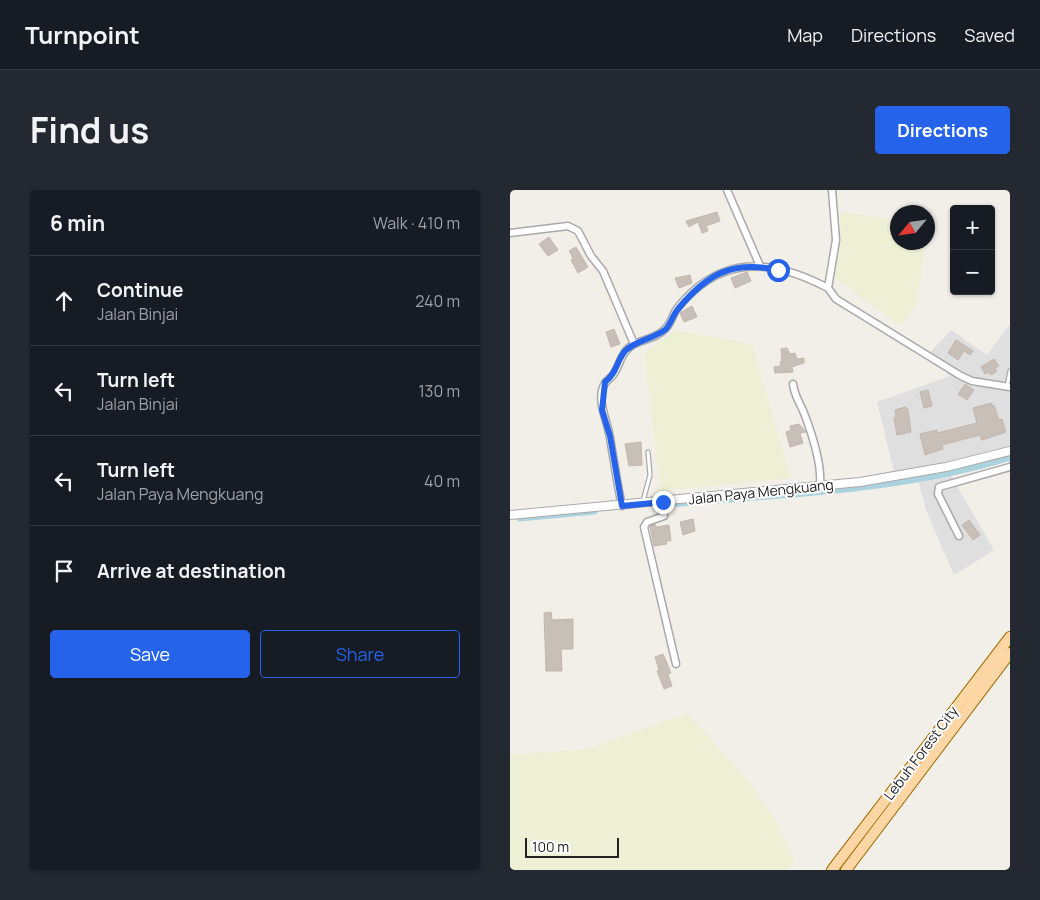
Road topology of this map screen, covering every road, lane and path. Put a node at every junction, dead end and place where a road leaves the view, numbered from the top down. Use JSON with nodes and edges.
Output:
{"nodes":[{"id":1,"x":726,"y":190,"type":"edge"},
{"id":2,"x":832,"y":190,"type":"edge"},
{"id":3,"x":510,"y":233,"type":"edge"},
{"id":4,"x":760,"y":266,"type":"junction"},
{"id":5,"x":828,"y":288,"type":"junction"},
{"id":6,"x":634,"y":344,"type":"junction"},
{"id":7,"x":1010,"y":371,"type":"edge"},
{"id":8,"x":793,"y":384,"type":"dead end"},
{"id":9,"x":1009,"y":387,"type":"edge"},
{"id":10,"x":1010,"y":450,"type":"edge"},
{"id":11,"x":648,"y":452,"type":"dead end"},
{"id":12,"x":1010,"y":467,"type":"edge"},
{"id":13,"x":820,"y":485,"type":"junction"},
{"id":14,"x":663,"y":502,"type":"junction"},
{"id":15,"x":643,"y":504,"type":"junction"},
{"id":16,"x":622,"y":506,"type":"junction"},
{"id":17,"x":510,"y":515,"type":"edge"},
{"id":18,"x":960,"y":536,"type":"dead end"},
{"id":19,"x":1010,"y":637,"type":"edge"},
{"id":20,"x":1010,"y":653,"type":"edge"},
{"id":21,"x":676,"y":664,"type":"dead end"},
{"id":22,"x":832,"y":870,"type":"edge"},
{"id":23,"x":846,"y":870,"type":"edge"}],
"edges":[{"from":1,"to":4,"type":"street"},
{"from":2,"to":5,"type":"street"},
{"from":3,"to":6,"type":"street"},
{"from":4,"to":5,"type":"street"},
{"from":4,"to":6,"type":"street"},
{"from":5,"to":9,"type":"street"},
{"from":6,"to":16,"type":"street"},
{"from":7,"to":9,"type":"lane"},
{"from":8,"to":13,"type":"street"},
{"from":10,"to":13,"type":"street","name":"Jalan Paya Mengkuang"},
{"from":11,"to":15,"type":"lane"},
{"from":12,"to":18,"type":"street"},
{"from":13,"to":14,"type":"street","name":"Jalan Paya Mengkuang"},
{"from":14,"to":15,"type":"street","name":"Jalan Paya Mengkuang"},
{"from":14,"to":21,"type":"street"},
{"from":15,"to":16,"type":"street","name":"Jalan Paya Mengkuang"},
{"from":16,"to":17,"type":"street","name":"Jalan Paya Mengkuang"},
{"from":19,"to":22,"type":"main road","name":"Lebuh Forest City"},
{"from":20,"to":23,"type":"main road","name":"Lebuh Forest City"}]}
